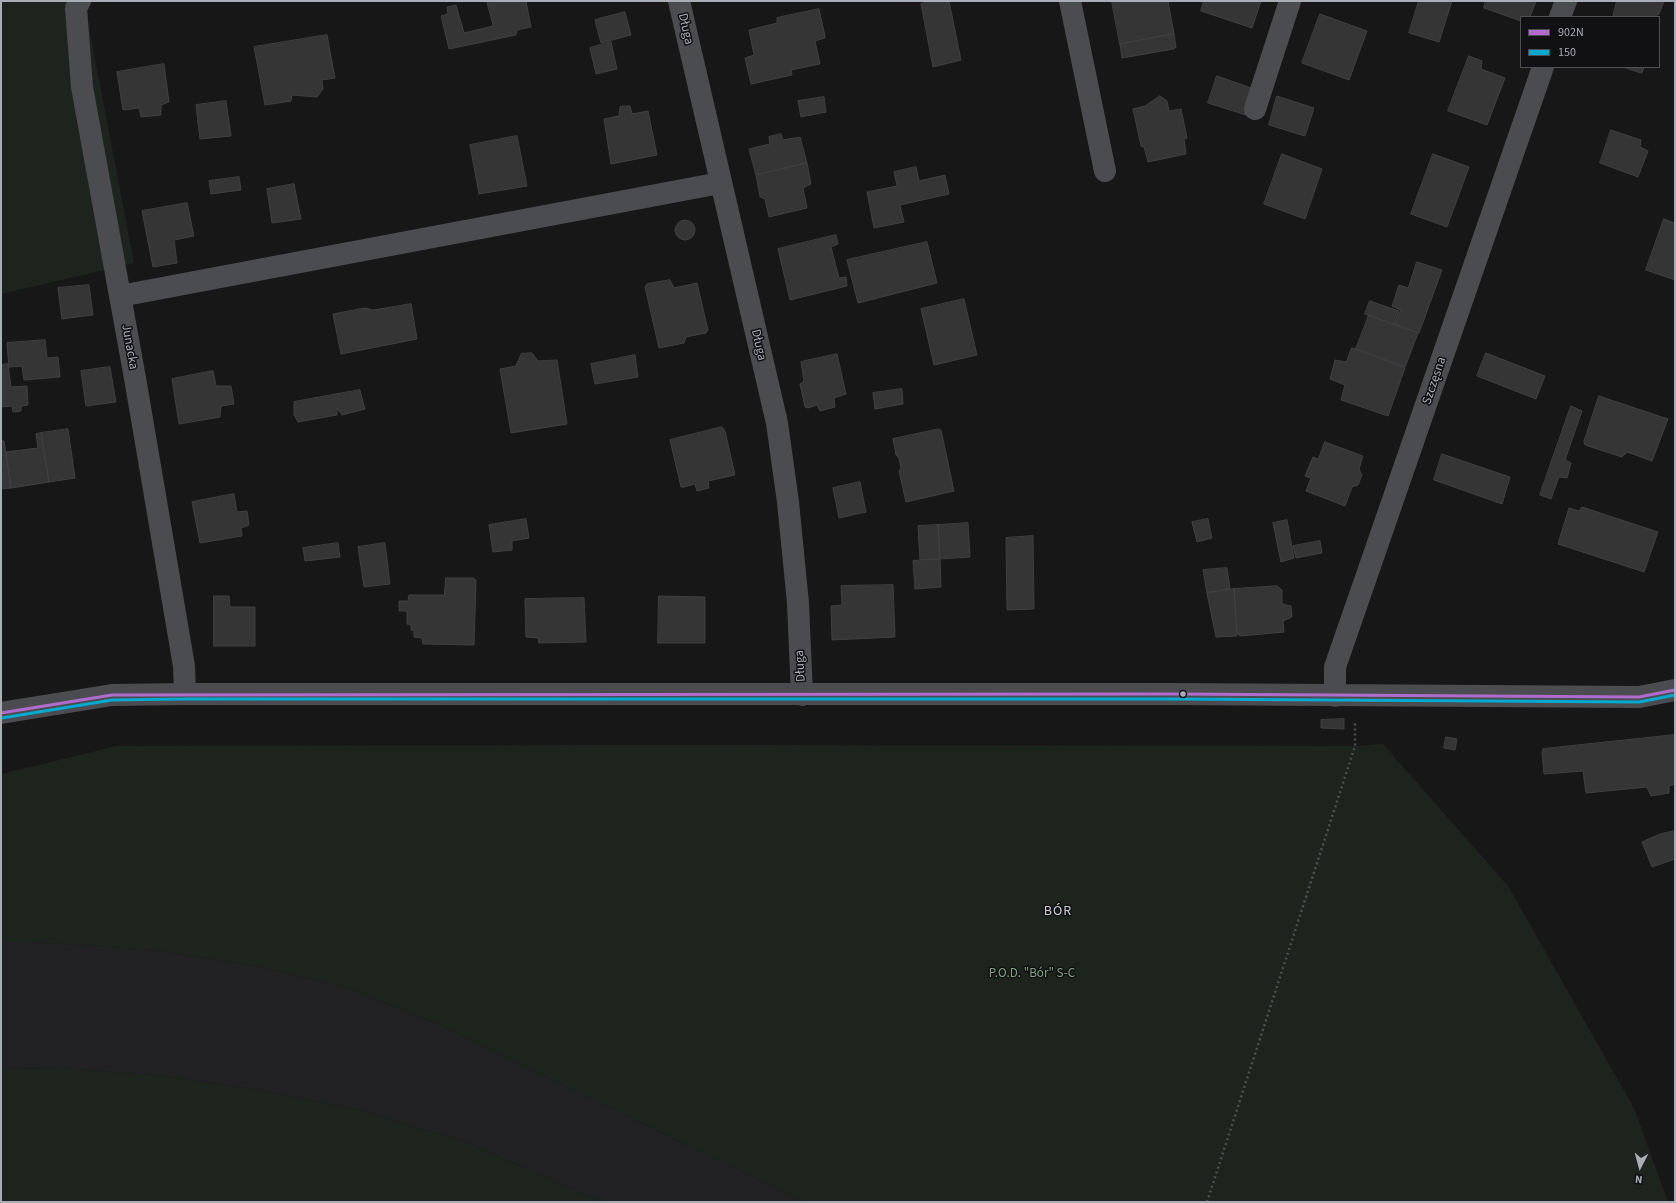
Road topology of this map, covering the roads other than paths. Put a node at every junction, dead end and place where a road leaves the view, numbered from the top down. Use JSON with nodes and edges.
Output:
{"nodes":[{"id":1,"x":80,"y":1,"type":"edge"},
{"id":2,"x":679,"y":1,"type":"edge"},
{"id":3,"x":1070,"y":1,"type":"edge"},
{"id":4,"x":1290,"y":1,"type":"edge"},
{"id":5,"x":1566,"y":1,"type":"edge"},
{"id":6,"x":1560,"y":16,"type":"edge"},
{"id":7,"x":1543,"y":68,"type":"edge"},
{"id":8,"x":1255,"y":109,"type":"dead end"},
{"id":9,"x":1105,"y":171,"type":"dead end"},
{"id":10,"x":720,"y":183,"type":"junction"},
{"id":11,"x":120,"y":296,"type":"junction"},
{"id":12,"x":1675,"y":690,"type":"edge"},
{"id":13,"x":184,"y":694,"type":"junction"},
{"id":14,"x":802,"y":695,"type":"junction"},
{"id":15,"x":1335,"y":696,"type":"junction"},
{"id":16,"x":1,"y":713,"type":"edge"}],
"edges":[{"from":1,"to":11,"type":"street","name":"Junacka"},
{"from":2,"to":10,"type":"street","name":"Długa"},
{"from":3,"to":9,"type":"street"},
{"from":4,"to":8,"type":"street"},
{"from":5,"to":6,"type":"street"},
{"from":7,"to":15,"type":"street","name":"Szczęsna"},
{"from":10,"to":11,"type":"street"},
{"from":10,"to":14,"type":"street","name":"Długa"},
{"from":11,"to":13,"type":"street","name":"Junacka"},
{"from":12,"to":15,"type":"street","name":"Długa"},
{"from":13,"to":14,"type":"street","name":"Długa"},
{"from":13,"to":16,"type":"street","name":"Długa"},
{"from":14,"to":15,"type":"street","name":"Długa"}]}
